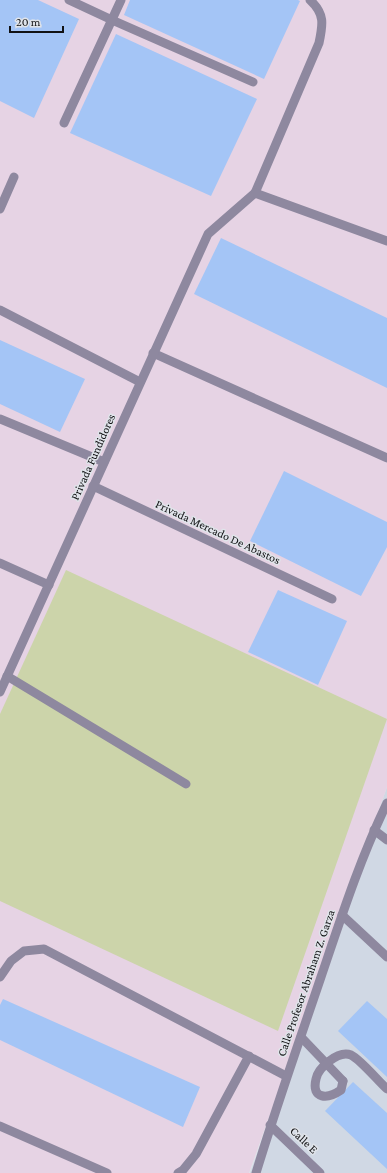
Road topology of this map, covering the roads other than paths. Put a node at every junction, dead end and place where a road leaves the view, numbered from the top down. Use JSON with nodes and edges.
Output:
{"nodes":[{"id":1,"x":69,"y":0,"type":"edge"},
{"id":2,"x":121,"y":0,"type":"edge"},
{"id":3,"x":310,"y":0,"type":"edge"},
{"id":4,"x":112,"y":20,"type":"junction"},
{"id":5,"x":253,"y":82,"type":"dead end"},
{"id":6,"x":64,"y":123,"type":"dead end"},
{"id":7,"x":14,"y":177,"type":"dead end"},
{"id":8,"x":255,"y":193,"type":"junction"},
{"id":9,"x":0,"y":209,"type":"edge"},
{"id":10,"x":387,"y":241,"type":"edge"},
{"id":11,"x":0,"y":310,"type":"edge"},
{"id":12,"x":153,"y":353,"type":"junction"},
{"id":13,"x":140,"y":382,"type":"junction"},
{"id":14,"x":0,"y":419,"type":"edge"},
{"id":15,"x":387,"y":458,"type":"edge"},
{"id":16,"x":104,"y":462,"type":"junction"},
{"id":17,"x":93,"y":486,"type":"junction"},
{"id":18,"x":0,"y":563,"type":"edge"},
{"id":19,"x":49,"y":585,"type":"junction"},
{"id":20,"x":332,"y":599,"type":"dead end"},
{"id":21,"x":7,"y":676,"type":"junction"},
{"id":22,"x":0,"y":692,"type":"edge"},
{"id":23,"x":186,"y":784,"type":"dead end"},
{"id":24,"x":387,"y":803,"type":"edge"},
{"id":25,"x":374,"y":830,"type":"junction"},
{"id":26,"x":387,"y":840,"type":"edge"},
{"id":27,"x":342,"y":915,"type":"junction"},
{"id":28,"x":387,"y":957,"type":"edge"},
{"id":29,"x":0,"y":977,"type":"edge"},
{"id":30,"x":300,"y":1037,"type":"junction"},
{"id":31,"x":249,"y":1056,"type":"junction"},
{"id":32,"x":286,"y":1076,"type":"junction"},
{"id":33,"x":387,"y":1089,"type":"edge"},
{"id":34,"x":270,"y":1125,"type":"junction"},
{"id":35,"x":0,"y":1126,"type":"edge"},
{"id":36,"x":107,"y":1173,"type":"edge"},
{"id":37,"x":178,"y":1173,"type":"edge"},
{"id":38,"x":256,"y":1173,"type":"edge"},
{"id":39,"x":320,"y":1173,"type":"edge"}],
"edges":[{"from":1,"to":4,"type":"lane"},
{"from":2,"to":4,"type":"lane"},
{"from":3,"to":8,"type":"lane"},
{"from":4,"to":5,"type":"lane"},
{"from":4,"to":6,"type":"lane"},
{"from":7,"to":9,"type":"lane"},
{"from":8,"to":10,"type":"lane"},
{"from":8,"to":12,"type":"lane","name":"Privada Fundidores"},
{"from":11,"to":13,"type":"lane"},
{"from":12,"to":13,"type":"lane","name":"Privada Fundidores"},
{"from":12,"to":15,"type":"lane"},
{"from":13,"to":16,"type":"lane","name":"Privada Fundidores"},
{"from":14,"to":16,"type":"lane"},
{"from":16,"to":17,"type":"lane","name":"Privada Fundidores"},
{"from":17,"to":19,"type":"lane","name":"Privada Fundidores"},
{"from":17,"to":20,"type":"lane","name":"Privada Mercado De Abastos"},
{"from":18,"to":19,"type":"lane"},
{"from":19,"to":21,"type":"lane","name":"Privada Fundidores"},
{"from":21,"to":22,"type":"lane","name":"Privada Fundidores"},
{"from":21,"to":23,"type":"lane"},
{"from":24,"to":25,"type":"lane","name":"Calle Profesor Abraham Z. Garza"},
{"from":25,"to":26,"type":"lane"},
{"from":25,"to":27,"type":"lane","name":"Calle Profesor Abraham Z. Garza"},
{"from":27,"to":28,"type":"lane"},
{"from":27,"to":30,"type":"lane","name":"Calle Profesor Abraham Z. Garza"},
{"from":29,"to":31,"type":"lane"},
{"from":30,"to":32,"type":"lane","name":"Calle Profesor Abraham Z. Garza"},
{"from":30,"to":33,"type":"lane","bridge":true},
{"from":31,"to":32,"type":"lane"},
{"from":31,"to":37,"type":"lane"},
{"from":32,"to":34,"type":"lane","name":"Calle Profesor Abraham Z. Garza"},
{"from":34,"to":38,"type":"lane","name":"Calle Profesor Abraham Z. Garza"},
{"from":34,"to":39,"type":"lane","name":"Calle E"},
{"from":35,"to":36,"type":"lane"}]}
